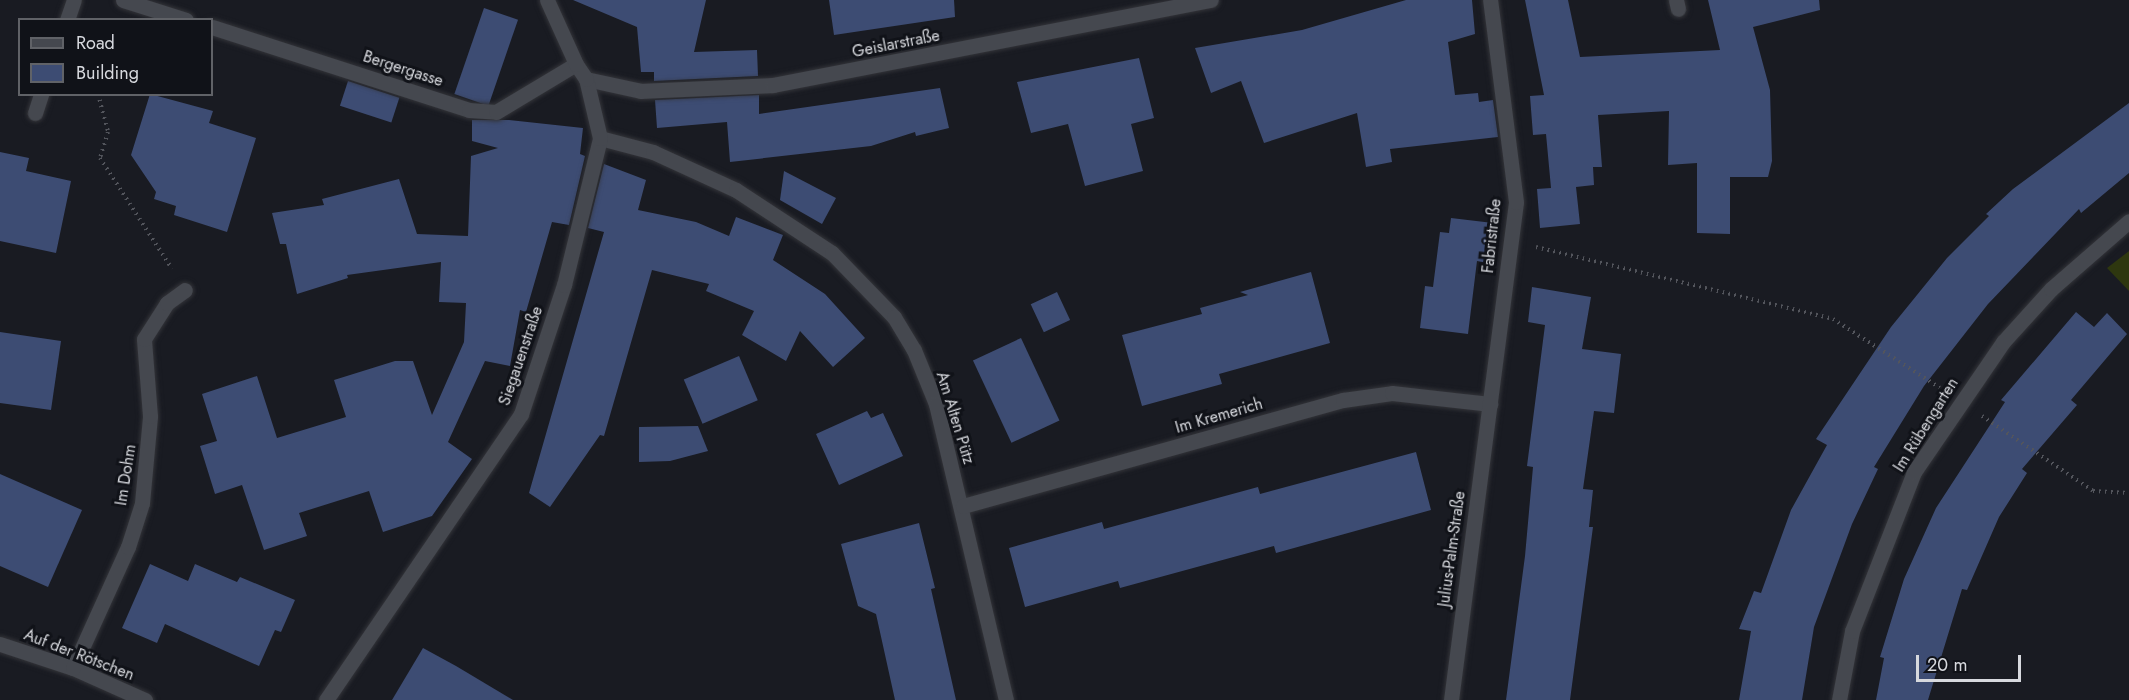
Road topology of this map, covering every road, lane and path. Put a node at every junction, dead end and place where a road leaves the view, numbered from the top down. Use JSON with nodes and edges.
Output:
{"nodes":[{"id":1,"x":74,"y":0,"type":"edge"},
{"id":2,"x":123,"y":0,"type":"edge"},
{"id":3,"x":547,"y":0,"type":"edge"},
{"id":4,"x":1211,"y":0,"type":"edge"},
{"id":5,"x":1490,"y":0,"type":"edge"},
{"id":6,"x":1159,"y":5,"type":"edge"},
{"id":7,"x":68,"y":18,"type":"edge"},
{"id":8,"x":180,"y":18,"type":"edge"},
{"id":9,"x":213,"y":27,"type":"edge"},
{"id":10,"x":576,"y":64,"type":"junction"},
{"id":11,"x":586,"y":79,"type":"junction"},
{"id":12,"x":40,"y":96,"type":"edge"},
{"id":13,"x":99,"y":96,"type":"edge"},
{"id":14,"x":35,"y":113,"type":"dead end"},
{"id":15,"x":600,"y":138,"type":"junction"},
{"id":16,"x":2129,"y":221,"type":"edge"},
{"id":17,"x":1510,"y":240,"type":"junction"},
{"id":18,"x":185,"y":290,"type":"joint"},
{"id":19,"x":1961,"y":402,"type":"junction"},
{"id":20,"x":1490,"y":404,"type":"junction"},
{"id":21,"x":2129,"y":493,"type":"edge"},
{"id":22,"x":963,"y":506,"type":"junction"},
{"id":23,"x":0,"y":644,"type":"edge"},
{"id":24,"x":73,"y":668,"type":"junction"},
{"id":25,"x":146,"y":700,"type":"edge"},
{"id":26,"x":326,"y":700,"type":"edge"},
{"id":27,"x":1006,"y":700,"type":"edge"},
{"id":28,"x":1451,"y":700,"type":"edge"},
{"id":29,"x":1839,"y":700,"type":"edge"}],
"edges":[{"from":1,"to":7,"type":"street"},
{"from":2,"to":8,"type":"street"},
{"from":3,"to":10,"type":"street"},
{"from":4,"to":6,"type":"street","name":"Geislarstraße"},
{"from":5,"to":17,"type":"street","name":"Fabristraße"},
{"from":6,"to":11,"type":"street","name":"Geislarstraße"},
{"from":9,"to":10,"type":"street","name":"Bergergasse"},
{"from":10,"to":11,"type":"street"},
{"from":11,"to":15,"type":"street","name":"Siegauenstraße"},
{"from":12,"to":14,"type":"street"},
{"from":13,"to":18,"type":"path"},
{"from":15,"to":22,"type":"street","name":"Am Alten Pütz"},
{"from":15,"to":26,"type":"street","name":"Siegauenstraße"},
{"from":16,"to":19,"type":"street","name":"Im Rübengarten"},
{"from":17,"to":19,"type":"path"},
{"from":17,"to":20,"type":"street","name":"Fabristraße"},
{"from":18,"to":24,"type":"street","name":"Im Dohm"},
{"from":19,"to":21,"type":"path"},
{"from":19,"to":29,"type":"street","name":"Im Rübengarten"},
{"from":20,"to":22,"type":"street","name":"Im Kremerich"},
{"from":20,"to":28,"type":"street","name":"Julius-Palm-Straße"},
{"from":22,"to":27,"type":"street","name":"Am Alten Pütz"},
{"from":23,"to":24,"type":"street","name":"Auf der Rötschen"},
{"from":24,"to":25,"type":"street","name":"Auf der Rötschen"}]}
